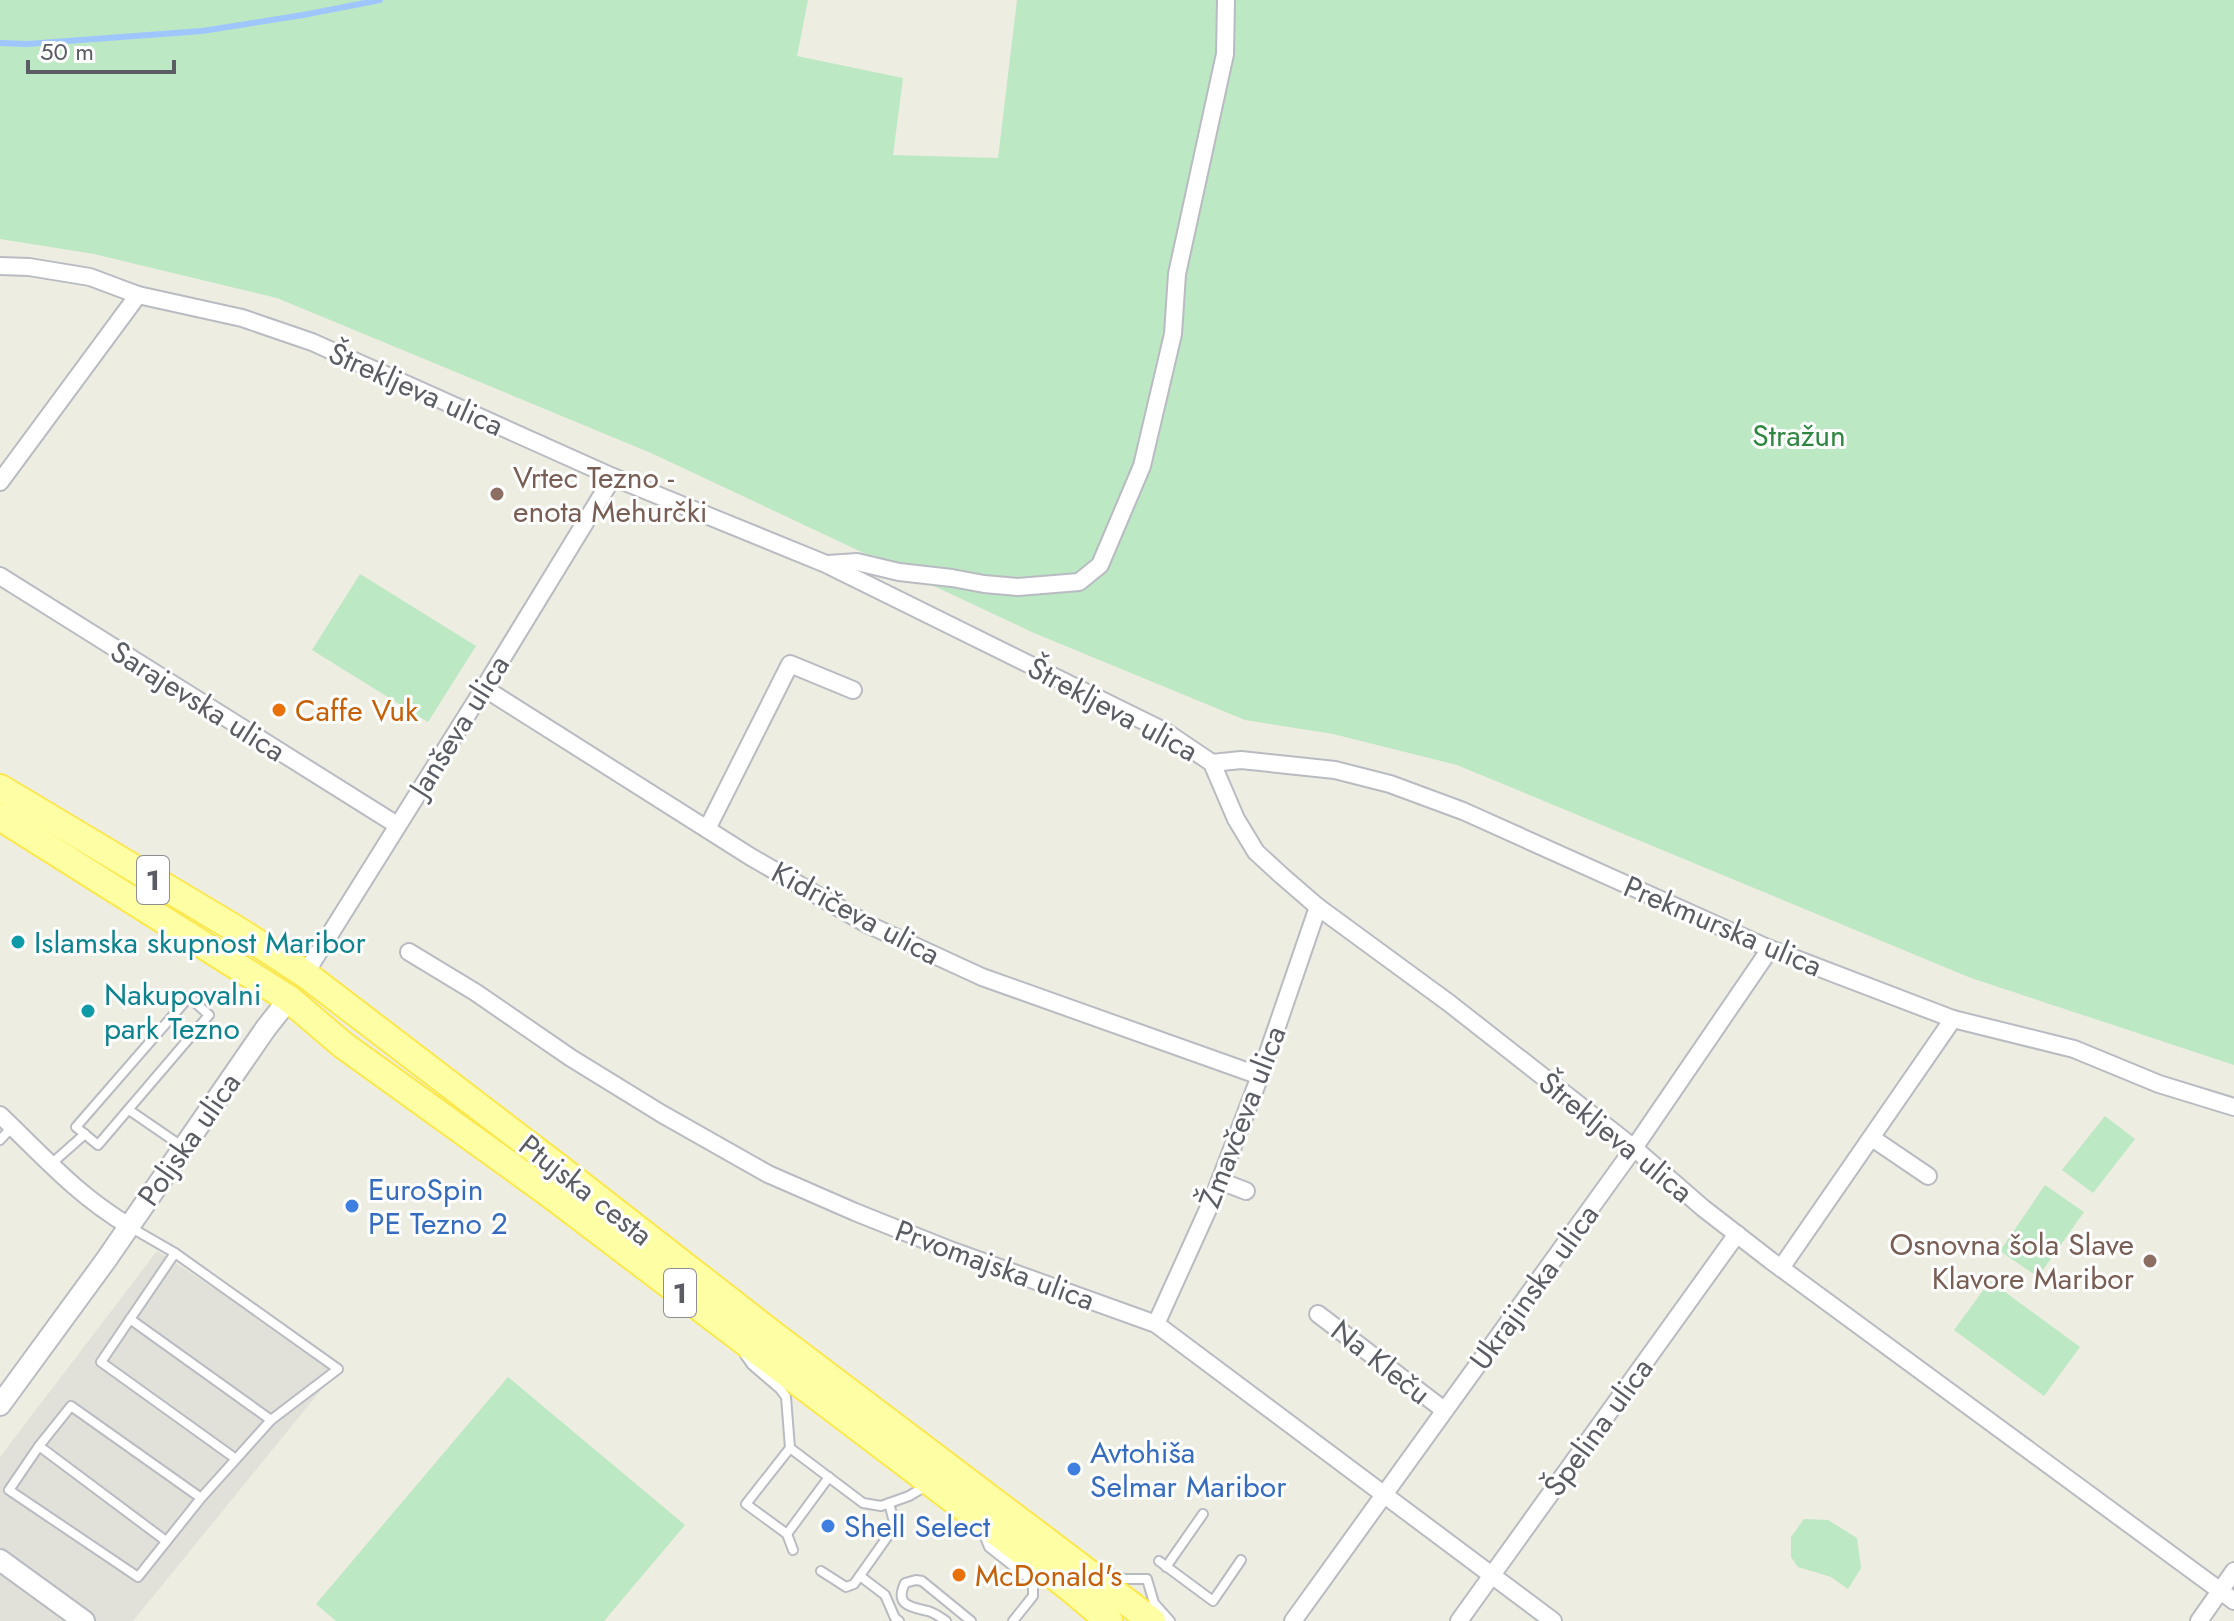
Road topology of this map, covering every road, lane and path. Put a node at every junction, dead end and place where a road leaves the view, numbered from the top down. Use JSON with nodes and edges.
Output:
{"nodes":[{"id":1,"x":1226,"y":0,"type":"edge"},
{"id":2,"x":0,"y":266,"type":"edge"},
{"id":3,"x":138,"y":295,"type":"junction"},
{"id":4,"x":613,"y":477,"type":"junction"},
{"id":5,"x":0,"y":482,"type":"edge"},
{"id":6,"x":826,"y":564,"type":"junction"},
{"id":7,"x":0,"y":576,"type":"edge"},
{"id":8,"x":484,"y":688,"type":"junction"},
{"id":9,"x":853,"y":690,"type":"dead end"},
{"id":10,"x":1212,"y":763,"type":"junction"},
{"id":11,"x":0,"y":788,"type":"edge"},
{"id":12,"x":0,"y":817,"type":"edge"},
{"id":13,"x":397,"y":825,"type":"junction"},
{"id":14,"x":707,"y":829,"type":"junction"},
{"id":15,"x":1318,"y":907,"type":"junction"},
{"id":16,"x":1770,"y":949,"type":"junction"},
{"id":17,"x":409,"y":952,"type":"dead end"},
{"id":18,"x":305,"y":974,"type":"junction"},
{"id":19,"x":289,"y":999,"type":"junction"},
{"id":20,"x":1953,"y":1019,"type":"junction"},
{"id":21,"x":1260,"y":1076,"type":"junction"},
{"id":22,"x":2234,"y":1107,"type":"edge"},
{"id":23,"x":129,"y":1110,"type":"junction"},
{"id":24,"x":6,"y":1121,"type":"edge"},
{"id":25,"x":85,"y":1134,"type":"junction"},
{"id":26,"x":1872,"y":1138,"type":"junction"},
{"id":27,"x":0,"y":1140,"type":"edge"},
{"id":28,"x":184,"y":1148,"type":"junction"},
{"id":29,"x":1634,"y":1148,"type":"junction"},
{"id":30,"x":51,"y":1165,"type":"junction"},
{"id":31,"x":1928,"y":1176,"type":"dead end"},
{"id":32,"x":1220,"y":1181,"type":"junction"},
{"id":33,"x":1246,"y":1191,"type":"dead end"},
{"id":34,"x":129,"y":1226,"type":"junction"},
{"id":35,"x":1737,"y":1234,"type":"junction"},
{"id":36,"x":175,"y":1253,"type":"junction"},
{"id":37,"x":1781,"y":1268,"type":"junction"},
{"id":38,"x":1318,"y":1314,"type":"dead end"},
{"id":39,"x":130,"y":1319,"type":"junction"},
{"id":40,"x":1156,"y":1324,"type":"junction"},
{"id":41,"x":733,"y":1333,"type":"junction"},
{"id":42,"x":0,"y":1405,"type":"edge"},
{"id":43,"x":1444,"y":1410,"type":"junction"},
{"id":44,"x":271,"y":1420,"type":"junction"},
{"id":45,"x":39,"y":1446,"type":"junction"},
{"id":46,"x":790,"y":1448,"type":"junction"},
{"id":47,"x":236,"y":1459,"type":"junction"},
{"id":48,"x":829,"y":1477,"type":"junction"},
{"id":49,"x":930,"y":1483,"type":"junction"},
{"id":50,"x":1383,"y":1495,"type":"junction"},
{"id":51,"x":201,"y":1498,"type":"junction"},
{"id":52,"x":889,"y":1503,"type":"junction"},
{"id":53,"x":1203,"y":1514,"type":"dead end"},
{"id":54,"x":979,"y":1520,"type":"junction"},
{"id":55,"x":787,"y":1534,"type":"junction"},
{"id":56,"x":166,"y":1541,"type":"junction"},
{"id":57,"x":1049,"y":1543,"type":"junction"},
{"id":58,"x":793,"y":1550,"type":"dead end"},
{"id":59,"x":0,"y":1560,"type":"edge"},
{"id":60,"x":1241,"y":1560,"type":"dead end"},
{"id":61,"x":821,"y":1571,"type":"dead end"},
{"id":62,"x":2234,"y":1571,"type":"edge"},
{"id":63,"x":1491,"y":1575,"type":"junction"},
{"id":64,"x":860,"y":1576,"type":"junction"},
{"id":65,"x":2227,"y":1596,"type":"edge"},
{"id":66,"x":897,"y":1620,"type":"edge"},
{"id":67,"x":84,"y":1621,"type":"edge"},
{"id":68,"x":946,"y":1621,"type":"edge"},
{"id":69,"x":971,"y":1621,"type":"edge"},
{"id":70,"x":1013,"y":1621,"type":"edge"},
{"id":71,"x":1109,"y":1621,"type":"edge"},
{"id":72,"x":1152,"y":1621,"type":"edge"},
{"id":73,"x":1170,"y":1621,"type":"edge"},
{"id":74,"x":1293,"y":1621,"type":"edge"},
{"id":75,"x":1459,"y":1621,"type":"edge"},
{"id":76,"x":1553,"y":1621,"type":"edge"},
{"id":77,"x":2199,"y":1621,"type":"edge"}],
"edges":[{"from":1,"to":6,"type":"street"},
{"from":2,"to":3,"type":"street","name":"Štrekljeva ulica"},
{"from":3,"to":4,"type":"street","name":"Štrekljeva ulica"},
{"from":3,"to":5,"type":"street"},
{"from":4,"to":6,"type":"street","name":"Štrekljeva ulica"},
{"from":4,"to":8,"type":"street","name":"Janševa ulica"},
{"from":6,"to":10,"type":"street","name":"Štrekljeva ulica"},
{"from":7,"to":13,"type":"street","name":"Sarajevska ulica"},
{"from":8,"to":13,"type":"street","name":"Janševa ulica"},
{"from":8,"to":14,"type":"street","name":"Kidričeva ulica"},
{"from":9,"to":14,"type":"street"},
{"from":10,"to":15,"type":"street","name":"Štrekljeva ulica"},
{"from":10,"to":16,"type":"street","name":"Prekmurska ulica"},
{"from":11,"to":18,"type":"main road","name":"Ptujska cesta","number":"1"},
{"from":12,"to":19,"type":"main road","name":"Ptujska cesta","number":"1"},
{"from":13,"to":18,"type":"street","name":"Janševa ulica"},
{"from":14,"to":21,"type":"street","name":"Kidričeva ulica"},
{"from":15,"to":21,"type":"street","name":"Žmavčeva ulica"},
{"from":15,"to":29,"type":"street","name":"Štrekljeva ulica"},
{"from":16,"to":20,"type":"street","name":"Prekmurska ulica"},
{"from":16,"to":29,"type":"street","name":"Ukrajinska ulica"},
{"from":17,"to":40,"type":"street","name":"Prvomajska ulica"},
{"from":18,"to":19,"type":"main road","name":"Poljska ulica"},
{"from":18,"to":57,"type":"main road","name":"Ptujska cesta","number":"1"},
{"from":19,"to":28,"type":"street","name":"Poljska ulica"},
{"from":19,"to":41,"type":"main road","name":"Ptujska cesta","number":"1"},
{"from":20,"to":22,"type":"street","name":"Prekmurska ulica"},
{"from":20,"to":26,"type":"street"},
{"from":21,"to":32,"type":"street","name":"Žmavčeva ulica"},
{"from":23,"to":25,"type":"lane"},
{"from":23,"to":25,"type":"lane"},
{"from":23,"to":28,"type":"lane"},
{"from":24,"to":27,"type":"lane"},
{"from":24,"to":30,"type":"street","name":"Poljska ulica"},
{"from":25,"to":30,"type":"lane"},
{"from":26,"to":31,"type":"street"},
{"from":26,"to":37,"type":"street"},
{"from":28,"to":34,"type":"street","name":"Poljska ulica"},
{"from":29,"to":35,"type":"street","name":"Štrekljeva ulica"},
{"from":29,"to":43,"type":"street","name":"Ukrajinska ulica"},
{"from":30,"to":34,"type":"street","name":"Poljska ulica"},
{"from":32,"to":33,"type":"street"},
{"from":32,"to":40,"type":"street","name":"Žmavčeva ulica"},
{"from":34,"to":36,"type":"lane"},
{"from":34,"to":42,"type":"street","name":"Poljska ulica"},
{"from":35,"to":37,"type":"street","name":"Štrekljeva ulica"},
{"from":35,"to":63,"type":"street","name":"Špelina ulica"},
{"from":36,"to":39,"type":"lane"},
{"from":36,"to":44,"type":"lane"},
{"from":37,"to":65,"type":"street","name":"Štrekljeva ulica"},
{"from":38,"to":43,"type":"street","name":"Na Kleču"},
{"from":39,"to":44,"type":"lane"},
{"from":39,"to":47,"type":"lane"},
{"from":40,"to":50,"type":"street","name":"Prvomajska ulica"},
{"from":41,"to":46,"type":"lane"},
{"from":41,"to":49,"type":"main road","name":"Ptujska cesta","number":"1"},
{"from":43,"to":50,"type":"street","name":"Ukrajinska ulica"},
{"from":44,"to":47,"type":"lane"},
{"from":45,"to":51,"type":"lane"},
{"from":45,"to":56,"type":"lane"},
{"from":45,"to":56,"type":"lane"},
{"from":46,"to":48,"type":"lane"},
{"from":46,"to":55,"type":"lane"},
{"from":47,"to":51,"type":"lane"},
{"from":48,"to":52,"type":"lane"},
{"from":48,"to":55,"type":"lane"},
{"from":49,"to":52,"type":"lane"},
{"from":49,"to":54,"type":"main road","name":"Ptujska cesta","number":"1"},
{"from":50,"to":63,"type":"street","name":"Prvomajska ulica"},
{"from":50,"to":74,"type":"street","name":"Ukrajinska ulica"},
{"from":51,"to":56,"type":"lane"},
{"from":52,"to":64,"type":"lane"},
{"from":53,"to":60,"type":"lane"},
{"from":54,"to":70,"type":"lane"},
{"from":54,"to":71,"type":"main road","name":"Ptujska cesta","number":"1"},
{"from":55,"to":58,"type":"lane"},
{"from":57,"to":72,"type":"main road","name":"Ptujska cesta","number":"1"},
{"from":57,"to":73,"type":"lane"},
{"from":59,"to":67,"type":"street"},
{"from":61,"to":64,"type":"lane"},
{"from":62,"to":65,"type":"street"},
{"from":63,"to":75,"type":"street","name":"Špelina ulica"},
{"from":63,"to":76,"type":"street","name":"Prvomajska ulica"},
{"from":64,"to":66,"type":"lane"},
{"from":65,"to":77,"type":"street"},
{"from":68,"to":69,"type":"lane"}]}
